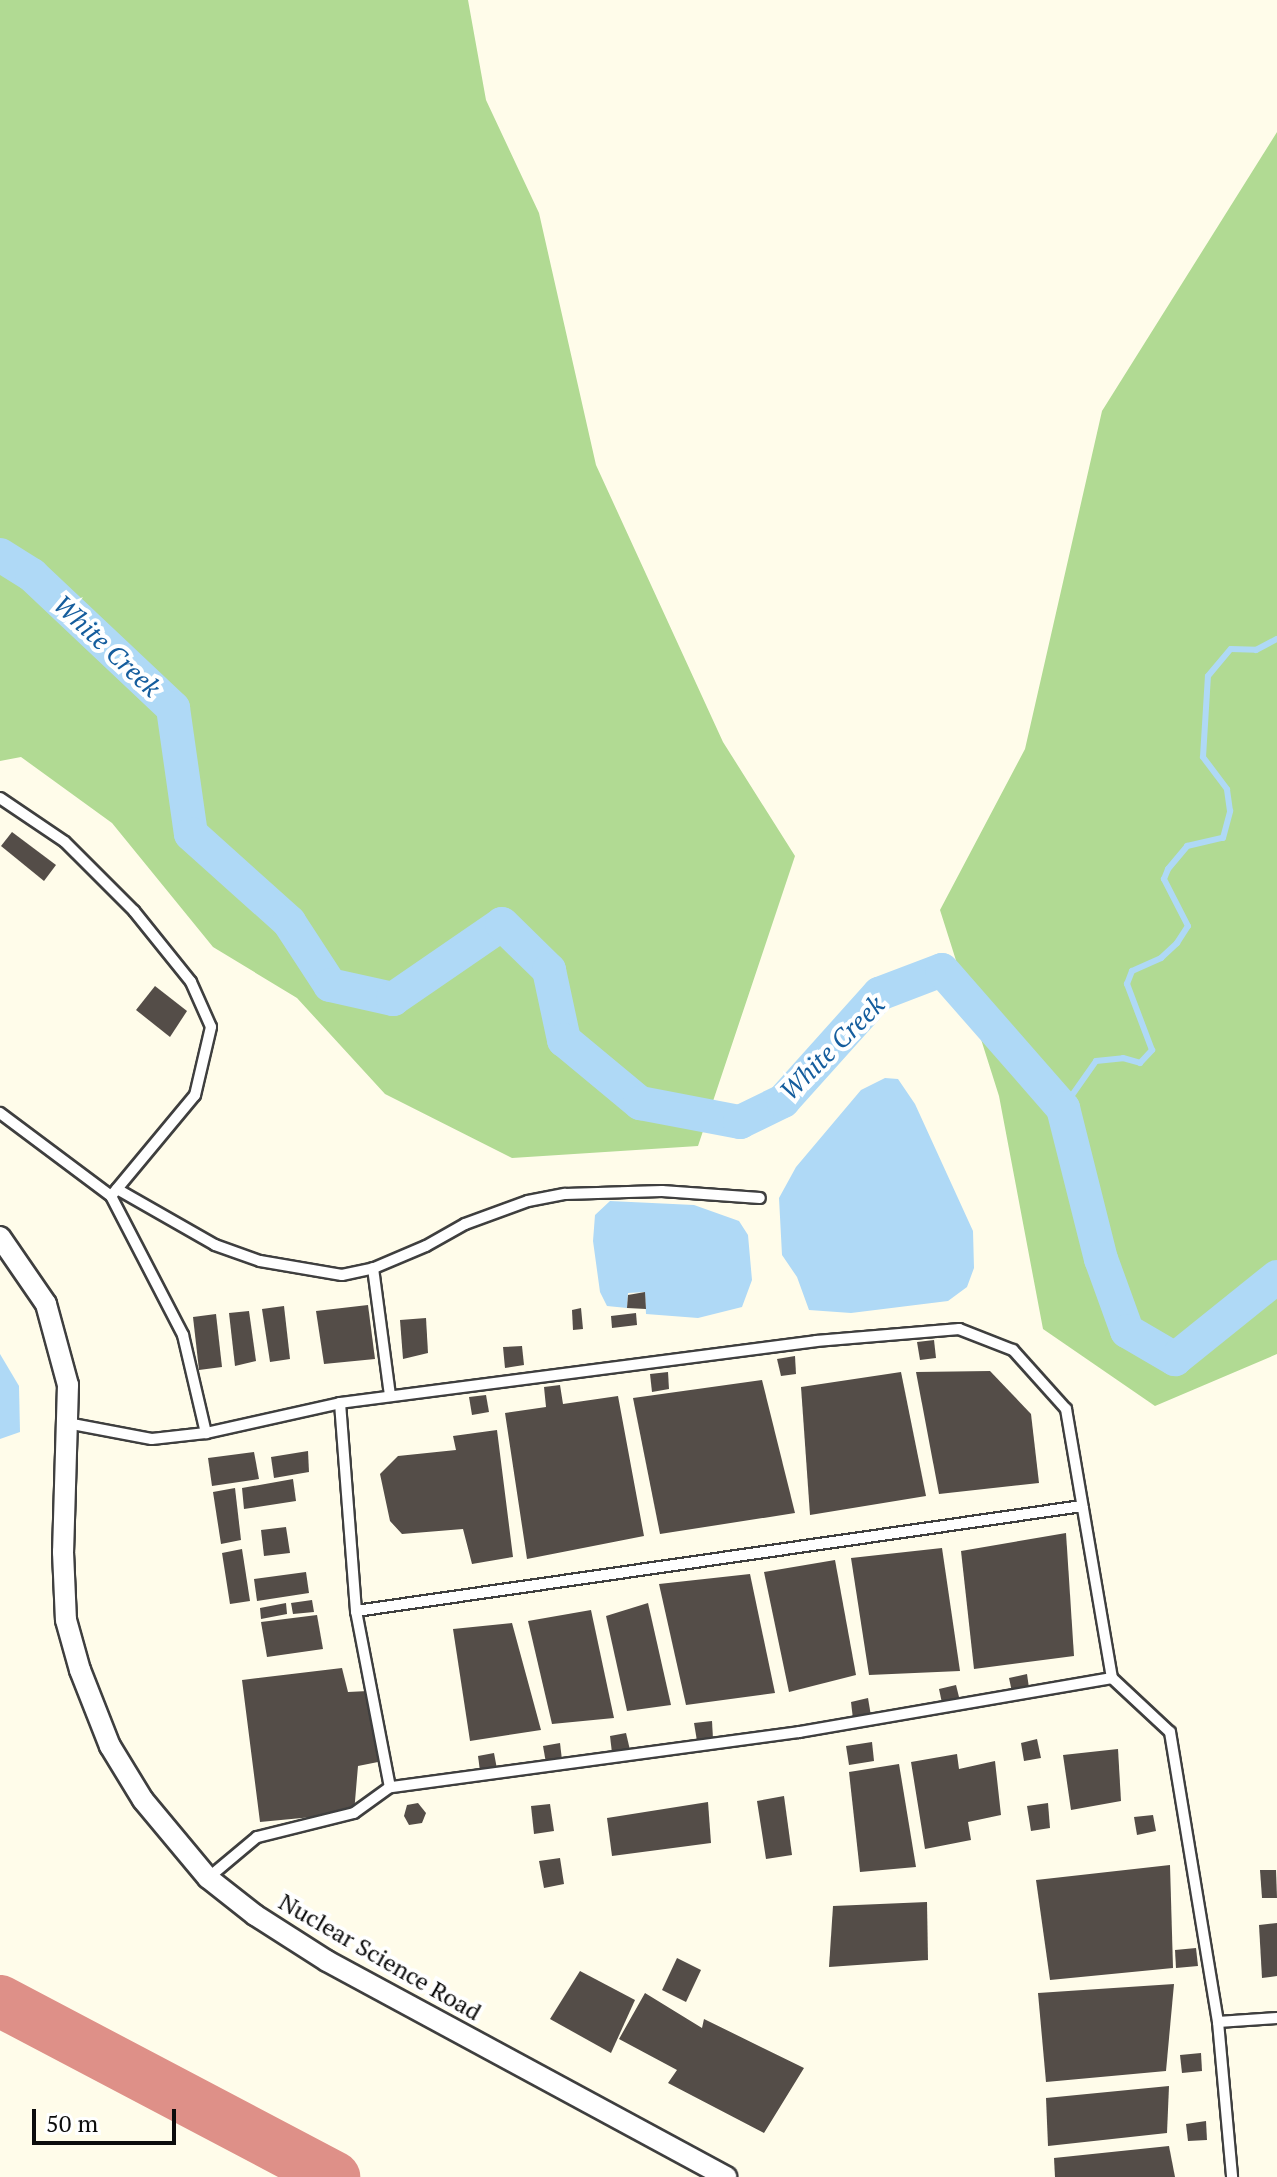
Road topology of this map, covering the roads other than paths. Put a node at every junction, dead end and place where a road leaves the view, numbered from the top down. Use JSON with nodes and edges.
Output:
{"nodes":[{"id":1,"x":0,"y":798,"type":"edge"},
{"id":2,"x":0,"y":1113,"type":"edge"},
{"id":3,"x":114,"y":1192,"type":"junction"},
{"id":4,"x":760,"y":1198,"type":"dead end"},
{"id":5,"x":0,"y":1237,"type":"edge"},
{"id":6,"x":373,"y":1268,"type":"junction"},
{"id":7,"x":390,"y":1396,"type":"junction"},
{"id":8,"x":340,"y":1403,"type":"junction"},
{"id":9,"x":67,"y":1423,"type":"junction"},
{"id":10,"x":206,"y":1433,"type":"junction"},
{"id":11,"x":1082,"y":1506,"type":"junction"},
{"id":12,"x":356,"y":1611,"type":"junction"},
{"id":13,"x":1112,"y":1678,"type":"junction"},
{"id":14,"x":390,"y":1787,"type":"junction"},
{"id":15,"x":208,"y":1878,"type":"junction"},
{"id":16,"x":1277,"y":2018,"type":"edge"},
{"id":17,"x":1218,"y":2022,"type":"junction"},
{"id":18,"x":726,"y":2177,"type":"edge"},
{"id":19,"x":1232,"y":2177,"type":"edge"}],
"edges":[{"from":1,"to":3,"type":"lane"},
{"from":2,"to":3,"type":"lane"},
{"from":3,"to":6,"type":"lane"},
{"from":3,"to":10,"type":"lane"},
{"from":4,"to":6,"type":"lane"},
{"from":5,"to":9,"type":"street","name":"Nuclear Science Road"},
{"from":6,"to":7,"type":"lane"},
{"from":7,"to":8,"type":"lane"},
{"from":7,"to":11,"type":"lane"},
{"from":8,"to":10,"type":"lane"},
{"from":8,"to":12,"type":"lane"},
{"from":9,"to":10,"type":"lane"},
{"from":9,"to":15,"type":"street","name":"Nuclear Science Road"},
{"from":11,"to":12,"type":"lane"},
{"from":11,"to":13,"type":"lane"},
{"from":12,"to":14,"type":"lane"},
{"from":13,"to":14,"type":"lane"},
{"from":13,"to":17,"type":"lane"},
{"from":14,"to":15,"type":"lane"},
{"from":15,"to":18,"type":"street","name":"Nuclear Science Road"},
{"from":16,"to":17,"type":"lane"},
{"from":17,"to":19,"type":"lane"}]}
